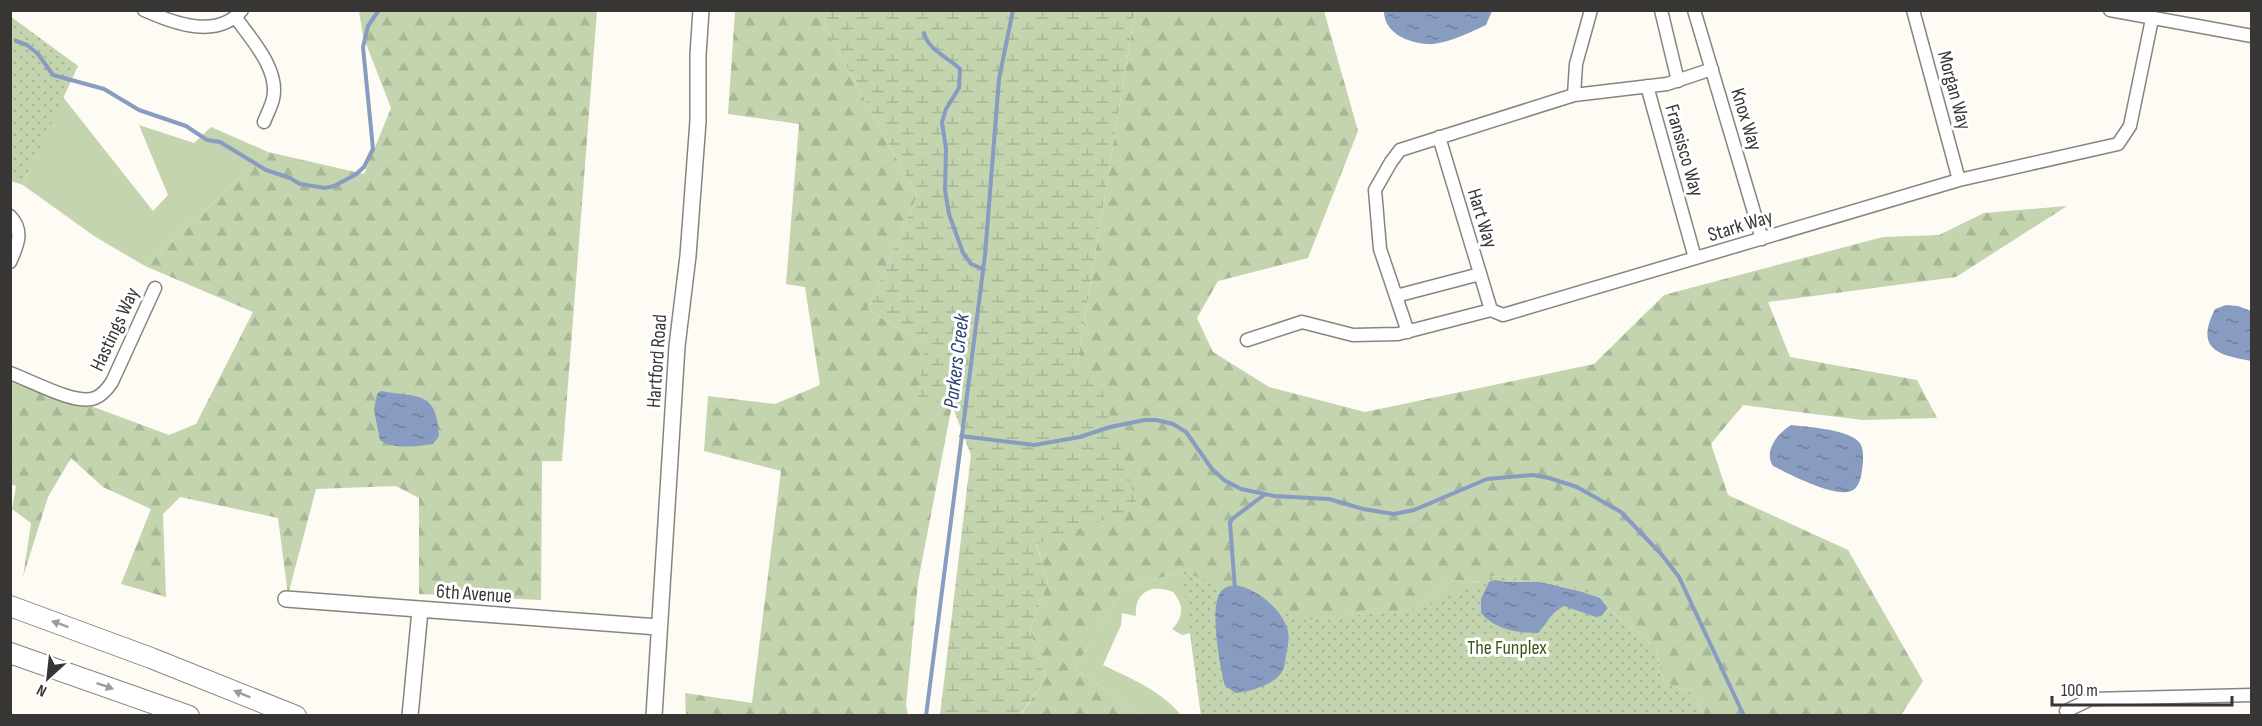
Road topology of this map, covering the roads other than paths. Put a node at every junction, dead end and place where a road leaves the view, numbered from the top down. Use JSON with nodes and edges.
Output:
{"nodes":[{"id":1,"x":144,"y":10,"type":"edge"},
{"id":2,"x":701,"y":10,"type":"edge"},
{"id":3,"x":1591,"y":10,"type":"edge"},
{"id":4,"x":1661,"y":10,"type":"edge"},
{"id":5,"x":1694,"y":10,"type":"edge"},
{"id":6,"x":1913,"y":10,"type":"edge"},
{"id":7,"x":2109,"y":10,"type":"edge"},
{"id":8,"x":239,"y":14,"type":"edge"},
{"id":9,"x":2152,"y":19,"type":"junction"},
{"id":10,"x":2252,"y":36,"type":"edge"},
{"id":11,"x":1712,"y":69,"type":"junction"},
{"id":12,"x":1678,"y":81,"type":"junction"},
{"id":13,"x":1647,"y":86,"type":"junction"},
{"id":14,"x":1574,"y":95,"type":"junction"},
{"id":15,"x":264,"y":122,"type":"dead end"},
{"id":16,"x":1439,"y":137,"type":"junction"},
{"id":17,"x":1959,"y":180,"type":"junction"},
{"id":18,"x":10,"y":216,"type":"edge"},
{"id":19,"x":1762,"y":238,"type":"junction"},
{"id":20,"x":1695,"y":258,"type":"junction"},
{"id":21,"x":10,"y":262,"type":"edge"},
{"id":22,"x":1480,"y":274,"type":"junction"},
{"id":23,"x":155,"y":288,"type":"dead end"},
{"id":24,"x":1396,"y":296,"type":"junction"},
{"id":25,"x":1491,"y":310,"type":"junction"},
{"id":26,"x":1408,"y":332,"type":"junction"},
{"id":27,"x":1247,"y":340,"type":"dead end"},
{"id":28,"x":10,"y":373,"type":"edge"},
{"id":29,"x":286,"y":599,"type":"dead end"},
{"id":30,"x":10,"y":606,"type":"edge"},
{"id":31,"x":420,"y":610,"type":"junction"},
{"id":32,"x":658,"y":627,"type":"junction"},
{"id":33,"x":10,"y":653,"type":"edge"},
{"id":34,"x":2252,"y":695,"type":"edge"},
{"id":35,"x":2066,"y":711,"type":"dead end"},
{"id":36,"x":189,"y":716,"type":"edge"},
{"id":37,"x":296,"y":716,"type":"edge"},
{"id":38,"x":410,"y":716,"type":"edge"},
{"id":39,"x":654,"y":716,"type":"edge"}],
"edges":[{"from":1,"to":8,"type":"street"},
{"from":2,"to":32,"type":"street","name":"Hartford Road"},
{"from":3,"to":14,"type":"street"},
{"from":4,"to":12,"type":"street"},
{"from":5,"to":11,"type":"street","name":"Knox Way"},
{"from":6,"to":17,"type":"street","name":"Morgan Way"},
{"from":7,"to":9,"type":"street"},
{"from":8,"to":15,"type":"street"},
{"from":9,"to":10,"type":"street"},
{"from":9,"to":17,"type":"street","name":"Stark Way"},
{"from":11,"to":12,"type":"street"},
{"from":11,"to":19,"type":"street","name":"Knox Way"},
{"from":12,"to":13,"type":"street"},
{"from":13,"to":14,"type":"street"},
{"from":13,"to":20,"type":"street","name":"Fransisco Way"},
{"from":14,"to":16,"type":"street"},
{"from":16,"to":22,"type":"street","name":"Hart Way"},
{"from":16,"to":24,"type":"street"},
{"from":17,"to":19,"type":"street","name":"Stark Way"},
{"from":18,"to":21,"type":"street"},
{"from":19,"to":20,"type":"street","name":"Stark Way"},
{"from":20,"to":25,"type":"street","name":"Stark Way"},
{"from":22,"to":24,"type":"street"},
{"from":22,"to":25,"type":"street","name":"Hart Way"},
{"from":23,"to":28,"type":"street","name":"Hastings Way"},
{"from":24,"to":26,"type":"street"},
{"from":25,"to":26,"type":"street","name":"Stark Way"},
{"from":26,"to":27,"type":"street","name":"Stark Way"},
{"from":29,"to":31,"type":"street","name":"6th Avenue"},
{"from":37,"to":30,"type":"highway","one_way":true},
{"from":31,"to":32,"type":"street","name":"6th Avenue"},
{"from":31,"to":38,"type":"street"},
{"from":32,"to":39,"type":"street","name":"Hartford Road"},
{"from":33,"to":36,"type":"highway","one_way":true},
{"from":34,"to":35,"type":"street"}]}
